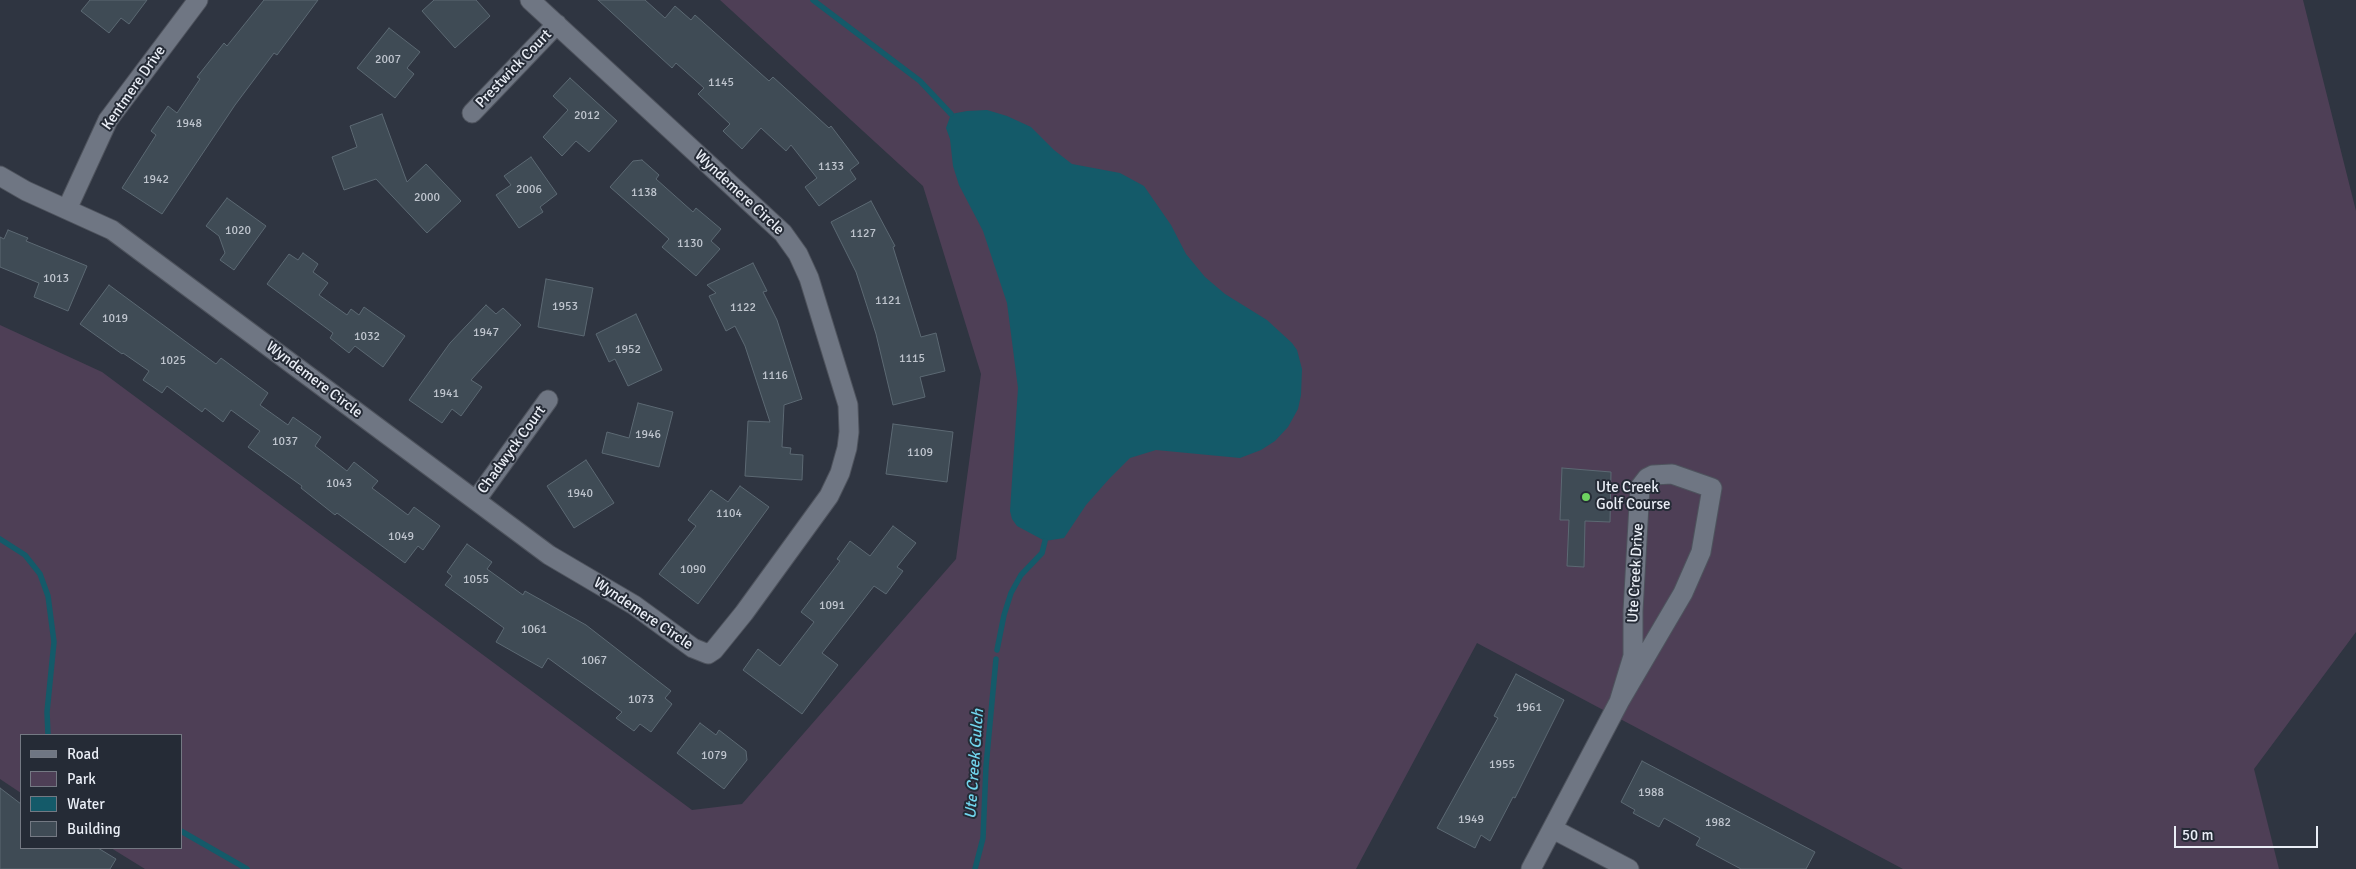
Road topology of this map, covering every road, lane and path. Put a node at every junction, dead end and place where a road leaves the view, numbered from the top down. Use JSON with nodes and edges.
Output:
{"nodes":[{"id":1,"x":198,"y":0,"type":"edge"},
{"id":2,"x":530,"y":0,"type":"edge"},
{"id":3,"x":557,"y":24,"type":"junction"},
{"id":4,"x":472,"y":113,"type":"dead end"},
{"id":5,"x":0,"y":176,"type":"edge"},
{"id":6,"x":67,"y":209,"type":"junction"},
{"id":7,"x":548,"y":400,"type":"dead end"},
{"id":8,"x":476,"y":500,"type":"junction"},
{"id":9,"x":1619,"y":702,"type":"junction"},
{"id":10,"x":1553,"y":829,"type":"junction"},
{"id":11,"x":1531,"y":869,"type":"edge"},
{"id":12,"x":1628,"y":869,"type":"edge"}],
"edges":[{"from":1,"to":6,"type":"street","name":"Kentmere Drive"},
{"from":2,"to":3,"type":"street","name":"Wyndemere Circle"},
{"from":3,"to":4,"type":"street","name":"Prestwick Court"},
{"from":3,"to":8,"type":"street","name":"Wyndemere Circle"},
{"from":5,"to":6,"type":"street","name":"Wyndemere Circle"},
{"from":6,"to":8,"type":"street","name":"Wyndemere Circle"},
{"from":7,"to":8,"type":"street","name":"Chadwyck Court"},
{"from":9,"to":9,"type":"street","name":"Ute Creek Drive"},
{"from":9,"to":10,"type":"street","name":"Ute Creek Drive"},
{"from":10,"to":11,"type":"street","name":"Ute Creek Drive"},
{"from":10,"to":12,"type":"street"}]}
